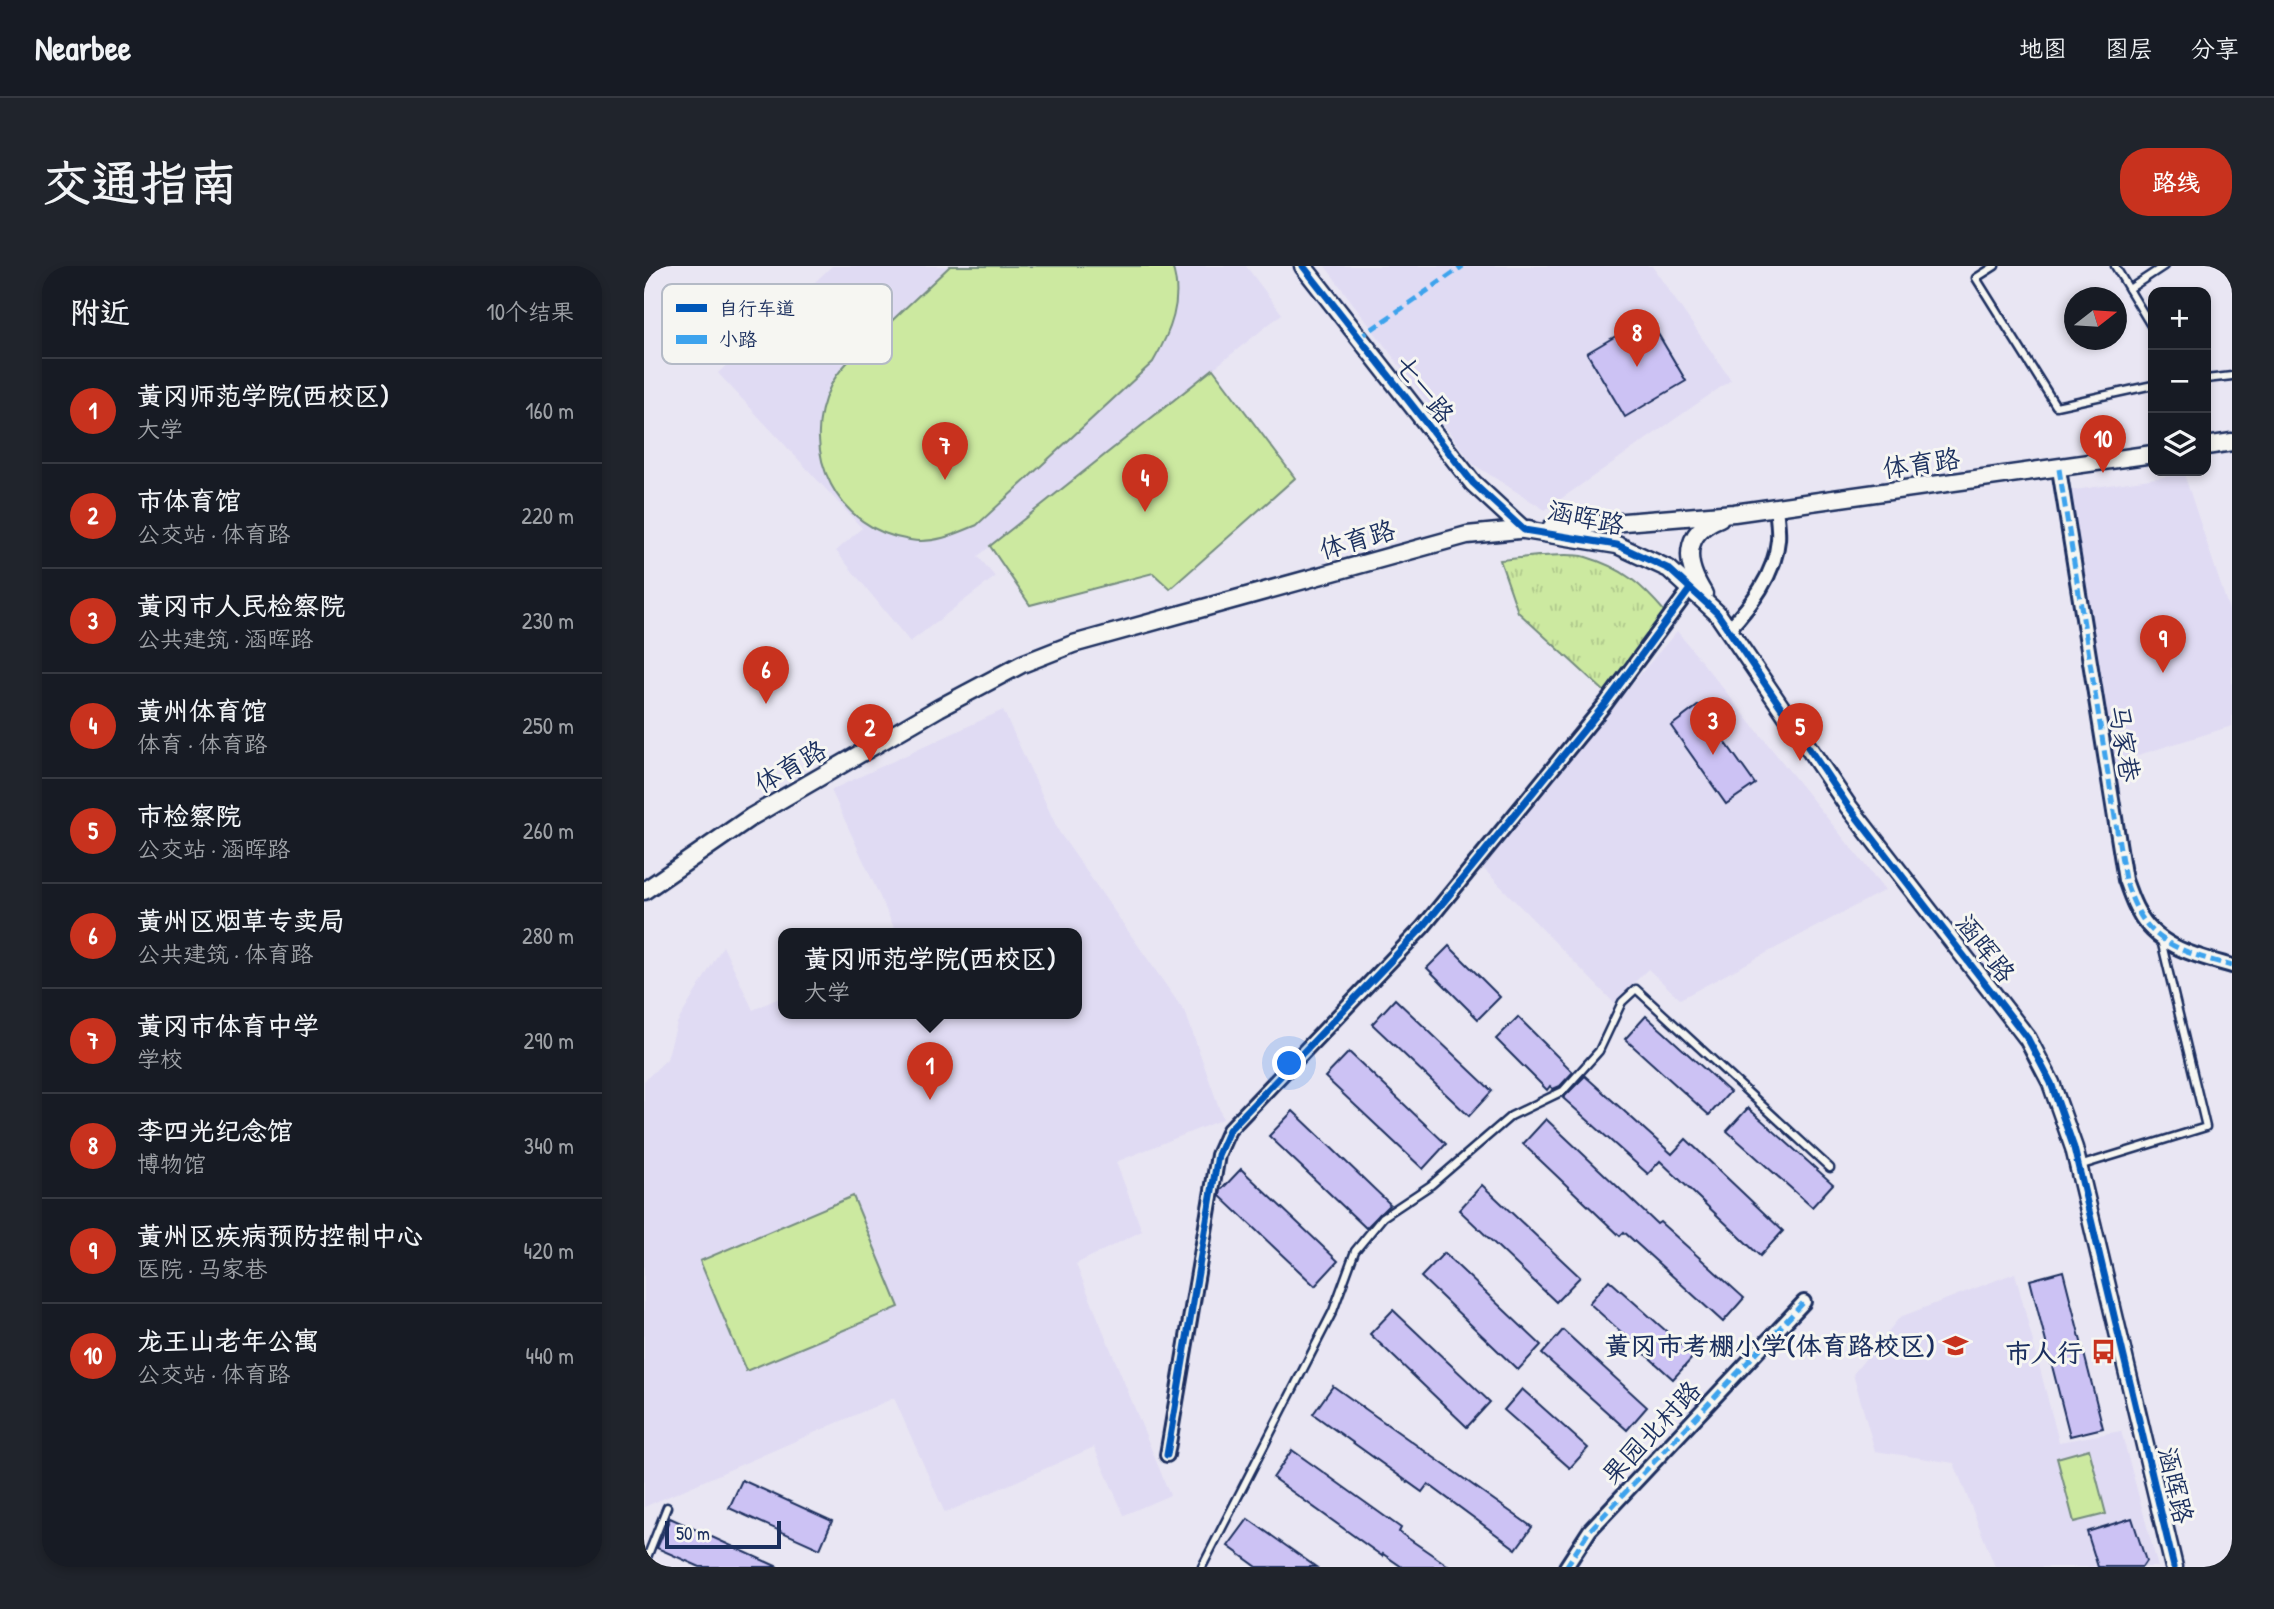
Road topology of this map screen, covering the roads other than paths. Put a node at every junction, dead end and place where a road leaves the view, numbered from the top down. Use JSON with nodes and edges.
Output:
{"nodes":[{"id":1,"x":1303,"y":266,"type":"edge"},
{"id":2,"x":1994,"y":266,"type":"edge"},
{"id":3,"x":2115,"y":266,"type":"edge"},
{"id":4,"x":2164,"y":266,"type":"edge"},
{"id":5,"x":2129,"y":289,"type":"junction"},
{"id":6,"x":2148,"y":321,"type":"edge"},
{"id":7,"x":2232,"y":376,"type":"edge"},
{"id":8,"x":2211,"y":378,"type":"edge"},
{"id":9,"x":2148,"y":386,"type":"edge"},
{"id":10,"x":2232,"y":442,"type":"edge"},
{"id":11,"x":2211,"y":445,"type":"edge"},
{"id":12,"x":2148,"y":455,"type":"edge"},
{"id":13,"x":2059,"y":469,"type":"junction"},
{"id":14,"x":1776,"y":507,"type":"junction"},
{"id":15,"x":1734,"y":513,"type":"junction"},
{"id":16,"x":1524,"y":530,"type":"junction"},
{"id":17,"x":1690,"y":589,"type":"junction"},
{"id":18,"x":1717,"y":613,"type":"junction"},
{"id":19,"x":1728,"y":630,"type":"junction"},
{"id":20,"x":644,"y":891,"type":"edge"},
{"id":21,"x":2161,"y":938,"type":"junction"},
{"id":22,"x":2232,"y":966,"type":"edge"},
{"id":23,"x":2078,"y":1166,"type":"junction"},
{"id":24,"x":1830,"y":1168,"type":"dead end"},
{"id":25,"x":1804,"y":1302,"type":"dead end"},
{"id":26,"x":1167,"y":1455,"type":"dead end"},
{"id":27,"x":667,"y":1507,"type":"dead end"},
{"id":28,"x":644,"y":1565,"type":"edge"},
{"id":29,"x":1202,"y":1567,"type":"edge"},
{"id":30,"x":1566,"y":1567,"type":"edge"},
{"id":31,"x":2174,"y":1567,"type":"edge"}],
"edges":[{"from":1,"to":16,"type":"street","name":"七一路"},
{"from":2,"to":9,"type":"lane"},
{"from":3,"to":5,"type":"lane"},
{"from":4,"to":5,"type":"lane"},
{"from":5,"to":6,"type":"lane"},
{"from":7,"to":8,"type":"lane"},
{"from":10,"to":11,"type":"street"},
{"from":12,"to":13,"type":"street","name":"体育路"},
{"from":13,"to":14,"type":"street","name":"体育路"},
{"from":13,"to":21,"type":"street","name":"马家巷"},
{"from":14,"to":15,"type":"street","name":"体育路"},
{"from":14,"to":19,"type":"street"},
{"from":15,"to":16,"type":"street","name":"体育路"},
{"from":15,"to":18,"type":"street"},
{"from":16,"to":17,"type":"street","name":"涵晖路"},
{"from":16,"to":20,"type":"street","name":"体育路"},
{"from":17,"to":18,"type":"street","name":"涵晖路"},
{"from":17,"to":26,"type":"street"},
{"from":18,"to":19,"type":"street","name":"涵晖路"},
{"from":19,"to":23,"type":"street","name":"涵晖路"},
{"from":21,"to":22,"type":"street","name":"马家巷"},
{"from":21,"to":23,"type":"lane"},
{"from":23,"to":31,"type":"street","name":"涵晖路"},
{"from":24,"to":29,"type":"lane"},
{"from":25,"to":30,"type":"street","name":"果园北村路"},
{"from":27,"to":28,"type":"lane"}]}
